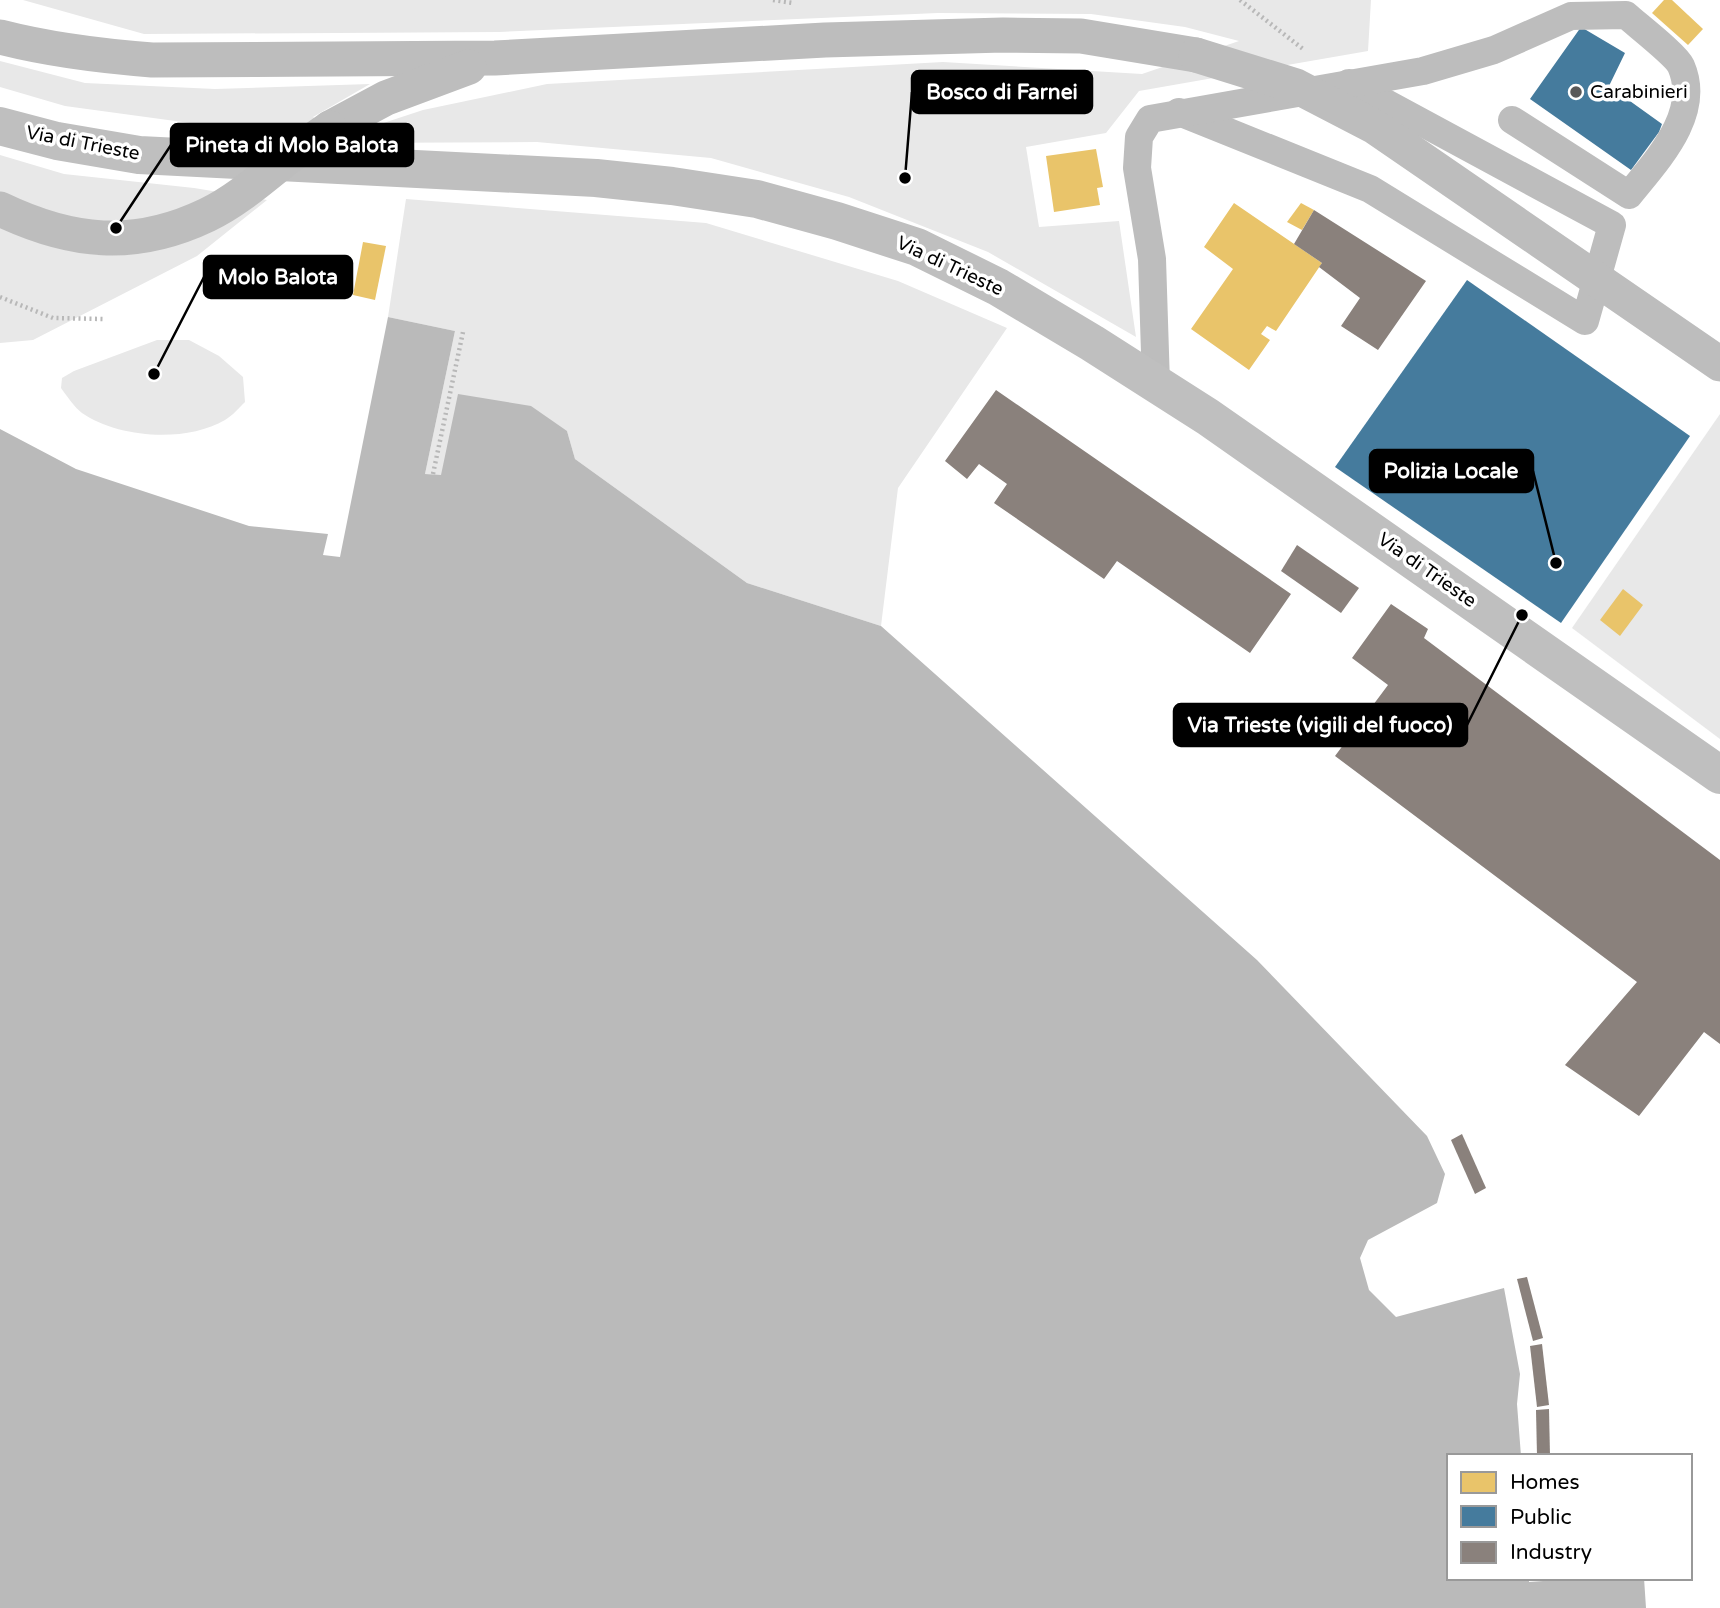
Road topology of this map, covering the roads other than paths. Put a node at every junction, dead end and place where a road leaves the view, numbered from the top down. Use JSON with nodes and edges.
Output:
{"nodes":[{"id":1,"x":0,"y":37,"type":"edge"},
{"id":2,"x":495,"y":58,"type":"junction"},
{"id":3,"x":1349,"y":83,"type":"junction"},
{"id":4,"x":1179,"y":112,"type":"junction"},
{"id":5,"x":1511,"y":120,"type":"dead end"},
{"id":6,"x":0,"y":125,"type":"edge"},
{"id":7,"x":0,"y":209,"type":"edge"},
{"id":8,"x":1720,"y":364,"type":"edge"},
{"id":9,"x":1156,"y":384,"type":"junction"},
{"id":10,"x":1720,"y":775,"type":"edge"}],
"edges":[{"from":1,"to":2,"type":"street"},
{"from":2,"to":7,"type":"street","bridge":true},
{"from":2,"to":8,"type":"street","bridge":true},
{"from":3,"to":4,"type":"street"},
{"from":3,"to":4,"type":"street"},
{"from":3,"to":5,"type":"street"},
{"from":4,"to":9,"type":"street"},
{"from":6,"to":9,"type":"main road","name":"Via di Trieste"},
{"from":9,"to":10,"type":"main road","name":"Via di Trieste"}]}
